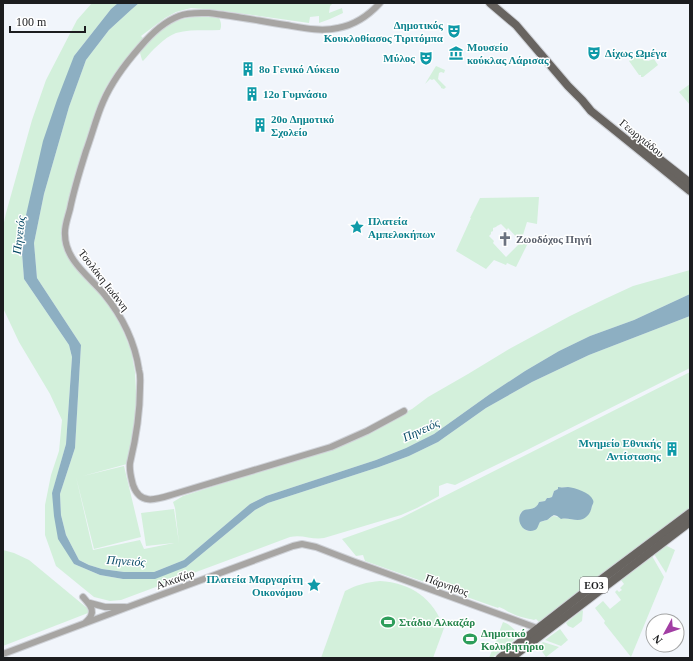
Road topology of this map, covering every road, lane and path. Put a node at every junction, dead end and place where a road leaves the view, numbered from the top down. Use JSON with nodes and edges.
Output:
{"nodes":[{"id":1,"x":380,"y":3,"type":"edge"},
{"id":2,"x":490,"y":3,"type":"edge"},
{"id":3,"x":582,"y":100,"type":"junction"},
{"id":4,"x":690,"y":183,"type":"edge"},
{"id":5,"x":690,"y":191,"type":"edge"},
{"id":6,"x":404,"y":411,"type":"dead end"},
{"id":7,"x":690,"y":513,"type":"edge"},
{"id":8,"x":690,"y":522,"type":"edge"},
{"id":9,"x":354,"y":562,"type":"joint"},
{"id":10,"x":83,"y":597,"type":"dead end"},
{"id":11,"x":90,"y":603,"type":"dead end"},
{"id":12,"x":128,"y":607,"type":"junction"},
{"id":13,"x":555,"y":620,"type":"junction"},
{"id":14,"x":85,"y":623,"type":"junction"},
{"id":15,"x":537,"y":630,"type":"junction"},
{"id":16,"x":3,"y":654,"type":"edge"},
{"id":17,"x":500,"y":658,"type":"edge"},
{"id":18,"x":511,"y":658,"type":"edge"}],
"edges":[{"from":1,"to":6,"type":"street","name":"Τσολάκη Ιωάννη"},
{"from":2,"to":3,"type":"main road","name":"Γεωργιάδου"},
{"from":3,"to":4,"type":"main road","name":"Γεωργιάδου"},
{"from":3,"to":5,"type":"main road","name":"Γεωργιάδου"},
{"from":7,"to":13,"type":"main road","number":"ΕΟ3"},
{"from":8,"to":13,"type":"main road","number":"ΕΟ3"},
{"from":9,"to":12,"type":"street","name":"Αλκαζάρ"},
{"from":9,"to":15,"type":"street","name":"Πάρνηθος"},
{"from":10,"to":14,"type":"street"},
{"from":11,"to":12,"type":"street"},
{"from":12,"to":14,"type":"street","name":"Αλκαζάρ"},
{"from":13,"to":15,"type":"main road","number":"ΕΟ3"},
{"from":14,"to":16,"type":"street","name":"Αλκαζάρ"},
{"from":15,"to":17,"type":"main road","number":"ΕΟ3"},
{"from":15,"to":18,"type":"main road","number":"ΕΟ3"}]}
